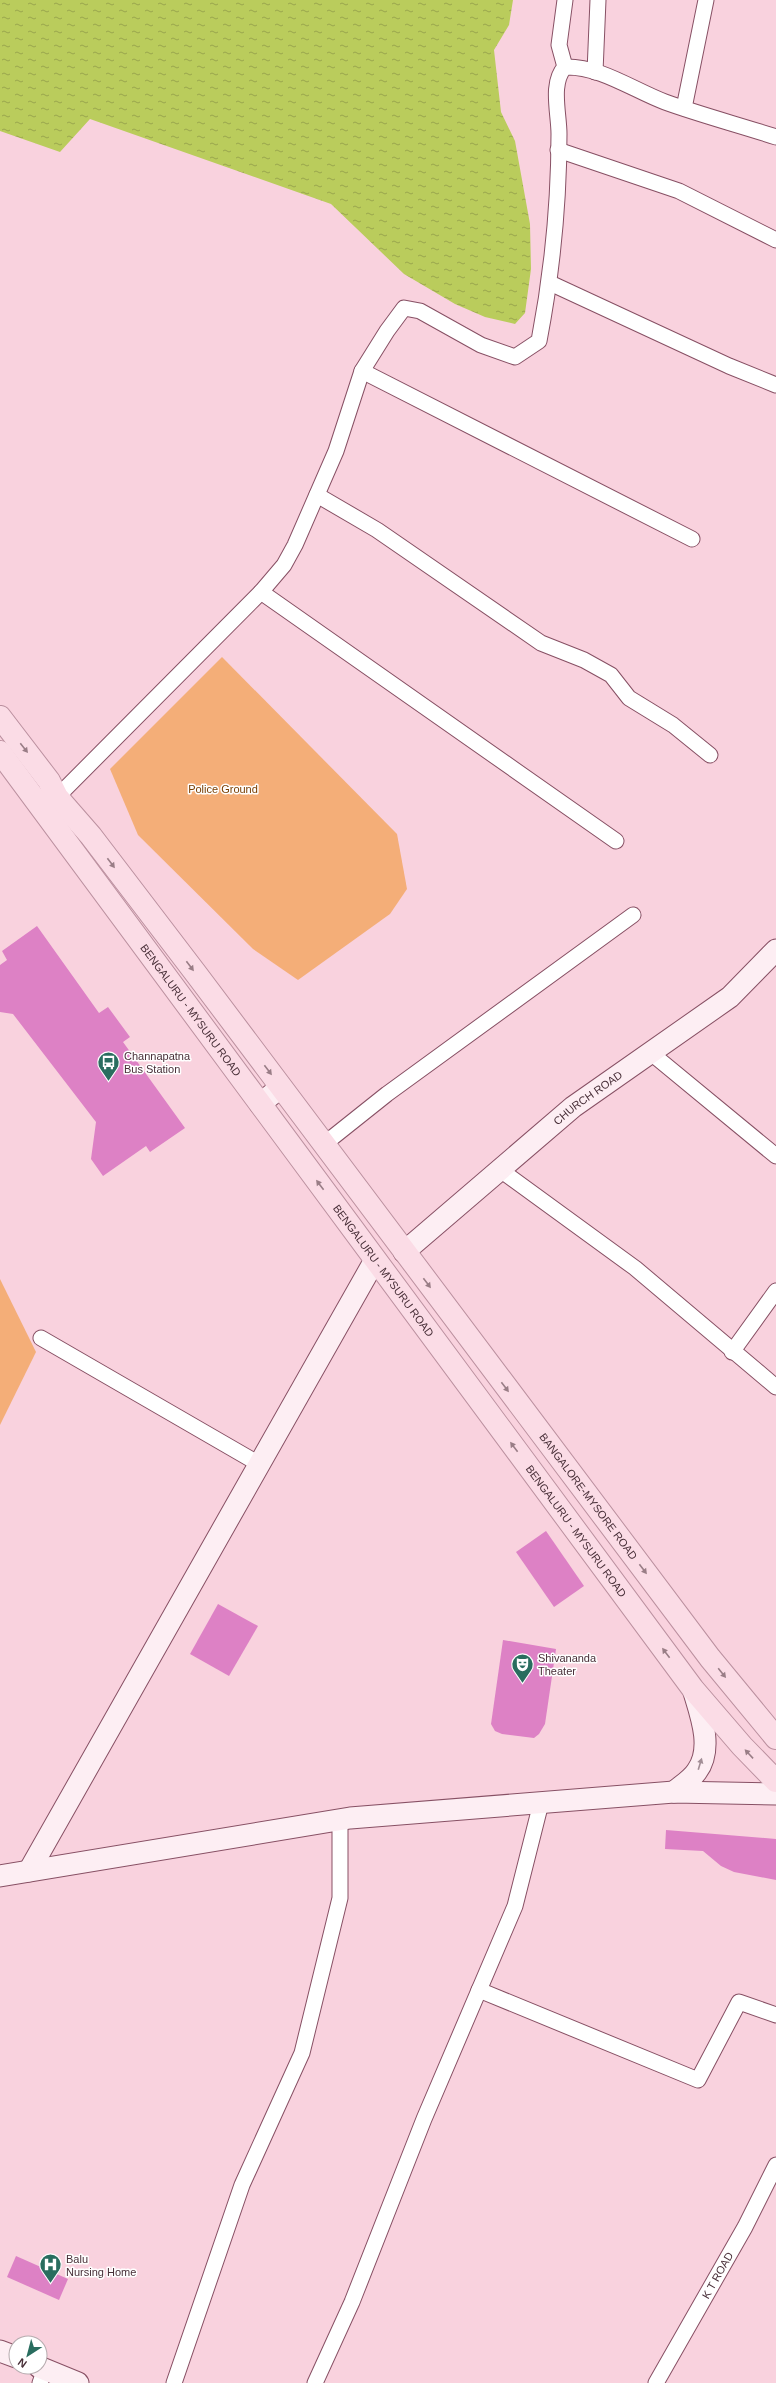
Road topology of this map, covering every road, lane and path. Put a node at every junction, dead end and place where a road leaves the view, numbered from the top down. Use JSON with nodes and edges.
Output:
{"nodes":[{"id":1,"x":565,"y":0,"type":"edge"},
{"id":2,"x":598,"y":0,"type":"edge"},
{"id":3,"x":706,"y":0,"type":"edge"},
{"id":4,"x":565,"y":67,"type":"junction"},
{"id":5,"x":595,"y":72,"type":"junction"},
{"id":6,"x":684,"y":108,"type":"junction"},
{"id":7,"x":776,"y":137,"type":"edge"},
{"id":8,"x":558,"y":150,"type":"junction"},
{"id":9,"x":776,"y":240,"type":"edge"},
{"id":10,"x":550,"y":283,"type":"junction"},
{"id":11,"x":362,"y":371,"type":"junction"},
{"id":12,"x":776,"y":385,"type":"edge"},
{"id":13,"x":317,"y":495,"type":"junction"},
{"id":14,"x":692,"y":539,"type":"dead end"},
{"id":15,"x":261,"y":592,"type":"junction"},
{"id":16,"x":0,"y":718,"type":"edge"},
{"id":17,"x":0,"y":752,"type":"edge"},
{"id":18,"x":710,"y":755,"type":"dead end"},
{"id":19,"x":57,"y":797,"type":"junction"},
{"id":20,"x":91,"y":836,"type":"junction"},
{"id":21,"x":616,"y":840,"type":"dead end"},
{"id":22,"x":72,"y":851,"type":"junction"},
{"id":23,"x":633,"y":915,"type":"dead end"},
{"id":24,"x":776,"y":950,"type":"edge"},
{"id":25,"x":651,"y":1052,"type":"junction"},
{"id":26,"x":281,"y":1087,"type":"junction"},
{"id":27,"x":260,"y":1104,"type":"junction"},
{"id":28,"x":324,"y":1145,"type":"junction"},
{"id":29,"x":776,"y":1156,"type":"edge"},
{"id":30,"x":499,"y":1169,"type":"junction"},
{"id":31,"x":404,"y":1252,"type":"junction"},
{"id":32,"x":375,"y":1260,"type":"junction"},
{"id":33,"x":776,"y":1291,"type":"edge"},
{"id":34,"x":41,"y":1338,"type":"dead end"},
{"id":35,"x":732,"y":1352,"type":"junction"},
{"id":36,"x":776,"y":1387,"type":"edge"},
{"id":37,"x":259,"y":1464,"type":"junction"},
{"id":38,"x":693,"y":1689,"type":"junction"},
{"id":39,"x":776,"y":1738,"type":"edge"},
{"id":40,"x":776,"y":1781,"type":"edge"},
{"id":41,"x":674,"y":1792,"type":"junction"},
{"id":42,"x":776,"y":1794,"type":"edge"},
{"id":43,"x":541,"y":1803,"type":"junction"},
{"id":44,"x":340,"y":1820,"type":"junction"},
{"id":45,"x":29,"y":1871,"type":"junction"},
{"id":46,"x":0,"y":1876,"type":"edge"},
{"id":47,"x":479,"y":1990,"type":"junction"},
{"id":48,"x":776,"y":2015,"type":"edge"},
{"id":49,"x":776,"y":2165,"type":"edge"},
{"id":50,"x":48,"y":2375,"type":"edge"},
{"id":51,"x":78,"y":2383,"type":"edge"},
{"id":52,"x":174,"y":2383,"type":"edge"},
{"id":53,"x":316,"y":2383,"type":"edge"},
{"id":54,"x":656,"y":2383,"type":"edge"}],
"edges":[{"from":1,"to":4,"type":"street"},
{"from":2,"to":5,"type":"street"},
{"from":3,"to":6,"type":"street"},
{"from":4,"to":5,"type":"street"},
{"from":4,"to":8,"type":"street"},
{"from":5,"to":6,"type":"street"},
{"from":6,"to":7,"type":"street"},
{"from":8,"to":9,"type":"street"},
{"from":8,"to":10,"type":"street"},
{"from":10,"to":11,"type":"street"},
{"from":10,"to":12,"type":"street"},
{"from":11,"to":13,"type":"street"},
{"from":11,"to":14,"type":"street"},
{"from":13,"to":15,"type":"street"},
{"from":13,"to":18,"type":"street"},
{"from":15,"to":19,"type":"street"},
{"from":15,"to":21,"type":"street"},
{"from":16,"to":19,"type":"main road","one_way":true},
{"from":17,"to":22,"type":"main road","name":"BENGALURU - MYSURU ROAD"},
{"from":19,"to":20,"type":"main road"},
{"from":20,"to":22,"type":"street"},
{"from":20,"to":26,"type":"main road","one_way":true},
{"from":22,"to":27,"type":"main road","name":"BENGALURU - MYSURU ROAD"},
{"from":23,"to":28,"type":"street"},
{"from":24,"to":25,"type":"street","name":"CHURCH ROAD"},
{"from":25,"to":29,"type":"street"},
{"from":25,"to":30,"type":"street","name":"CHURCH ROAD"},
{"from":26,"to":27,"type":"street"},
{"from":26,"to":28,"type":"main road"},
{"from":32,"to":27,"type":"main road","name":"BENGALURU - MYSURU ROAD","one_way":true},
{"from":28,"to":31,"type":"main road"},
{"from":30,"to":31,"type":"street","name":"CHURCH ROAD"},
{"from":30,"to":35,"type":"street"},
{"from":31,"to":39,"type":"main road","name":"BANGALORE-MYSORE ROAD","one_way":true},
{"from":32,"to":37,"type":"street"},
{"from":38,"to":32,"type":"main road","name":"BENGALURU - MYSURU ROAD","one_way":true},
{"from":33,"to":35,"type":"street"},
{"from":34,"to":37,"type":"street"},
{"from":35,"to":36,"type":"street"},
{"from":37,"to":45,"type":"street"},
{"from":40,"to":38,"type":"main road","name":"BENGALURU - MYSURU ROAD","one_way":true},
{"from":41,"to":38,"type":"street","one_way":true},
{"from":41,"to":42,"type":"street"},
{"from":41,"to":43,"type":"street"},
{"from":43,"to":44,"type":"street"},
{"from":43,"to":47,"type":"street"},
{"from":44,"to":45,"type":"street"},
{"from":44,"to":52,"type":"street"},
{"from":45,"to":46,"type":"street"},
{"from":47,"to":48,"type":"street"},
{"from":47,"to":53,"type":"street"},
{"from":49,"to":54,"type":"street","name":"K T ROAD"},
{"from":50,"to":51,"type":"street"}]}
